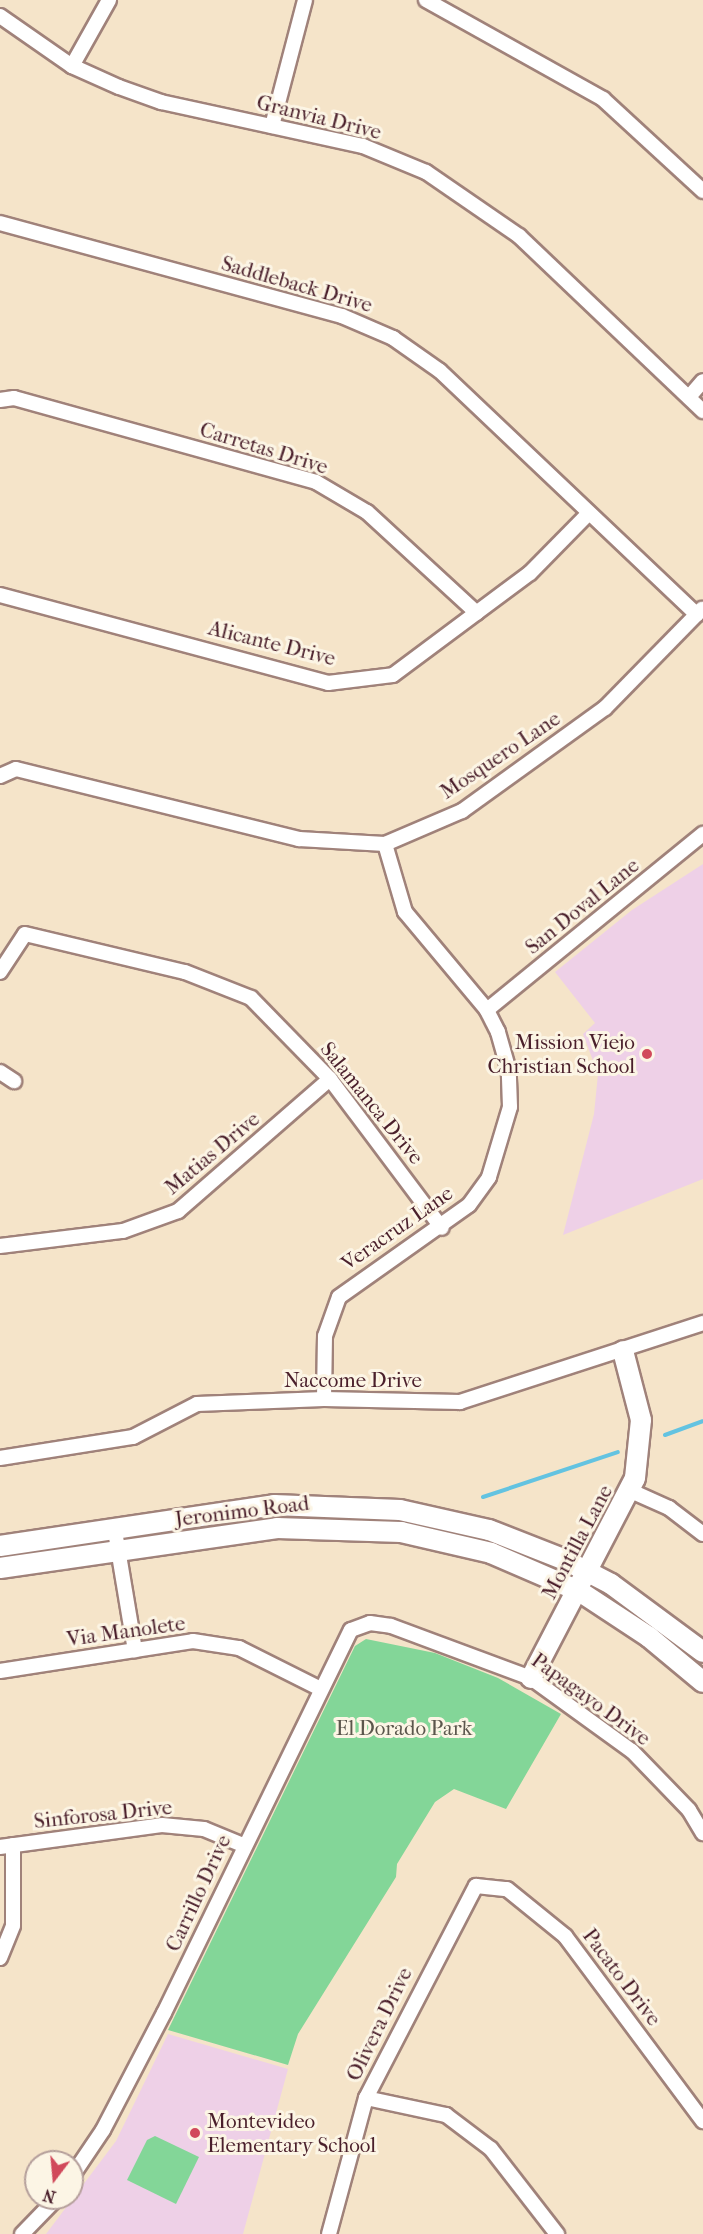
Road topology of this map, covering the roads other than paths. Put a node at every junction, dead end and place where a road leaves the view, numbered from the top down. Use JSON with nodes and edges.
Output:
{"nodes":[{"id":1,"x":109,"y":0,"type":"edge"},
{"id":2,"x":305,"y":0,"type":"edge"},
{"id":3,"x":426,"y":0,"type":"edge"},
{"id":4,"x":0,"y":16,"type":"edge"},
{"id":5,"x":72,"y":66,"type":"junction"},
{"id":6,"x":272,"y":126,"type":"junction"},
{"id":7,"x":703,"y":191,"type":"edge"},
{"id":8,"x":0,"y":223,"type":"edge"},
{"id":9,"x":703,"y":381,"type":"edge"},
{"id":10,"x":689,"y":397,"type":"junction"},
{"id":11,"x":0,"y":400,"type":"edge"},
{"id":12,"x":703,"y":411,"type":"edge"},
{"id":13,"x":589,"y":513,"type":"junction"},
{"id":14,"x":0,"y":595,"type":"edge"},
{"id":15,"x":700,"y":612,"type":"edge"},
{"id":16,"x":477,"y":613,"type":"junction"},
{"id":17,"x":0,"y":776,"type":"edge"},
{"id":18,"x":703,"y":834,"type":"edge"},
{"id":19,"x":385,"y":844,"type":"junction"},
{"id":20,"x":0,"y":972,"type":"edge"},
{"id":21,"x":487,"y":1010,"type":"junction"},
{"id":22,"x":0,"y":1072,"type":"edge"},
{"id":23,"x":330,"y":1079,"type":"junction"},
{"id":24,"x":14,"y":1081,"type":"dead end"},
{"id":25,"x":442,"y":1228,"type":"junction"},
{"id":26,"x":0,"y":1246,"type":"edge"},
{"id":27,"x":703,"y":1323,"type":"edge"},
{"id":28,"x":623,"y":1351,"type":"junction"},
{"id":29,"x":324,"y":1399,"type":"junction"},
{"id":30,"x":0,"y":1458,"type":"edge"},
{"id":31,"x":631,"y":1491,"type":"junction"},
{"id":32,"x":115,"y":1531,"type":"junction"},
{"id":33,"x":703,"y":1534,"type":"edge"},
{"id":34,"x":0,"y":1546,"type":"edge"},
{"id":35,"x":118,"y":1552,"type":"junction"},
{"id":36,"x":0,"y":1568,"type":"edge"},
{"id":37,"x":589,"y":1571,"type":"junction"},
{"id":38,"x":579,"y":1591,"type":"junction"},
{"id":39,"x":358,"y":1626,"type":"joint"},
{"id":40,"x":135,"y":1650,"type":"junction"},
{"id":41,"x":703,"y":1652,"type":"edge"},
{"id":42,"x":0,"y":1671,"type":"edge"},
{"id":43,"x":531,"y":1678,"type":"junction"},
{"id":44,"x":703,"y":1682,"type":"edge"},
{"id":45,"x":321,"y":1689,"type":"junction"},
{"id":46,"x":703,"y":1833,"type":"edge"},
{"id":47,"x":243,"y":1845,"type":"junction"},
{"id":48,"x":6,"y":1846,"type":"edge"},
{"id":49,"x":486,"y":1883,"type":"joint"},
{"id":50,"x":0,"y":1958,"type":"edge"},
{"id":51,"x":366,"y":2098,"type":"junction"},
{"id":52,"x":703,"y":2121,"type":"edge"},
{"id":53,"x":84,"y":2158,"type":"edge"},
{"id":54,"x":45,"y":2210,"type":"edge"},
{"id":55,"x":22,"y":2234,"type":"edge"},
{"id":56,"x":329,"y":2234,"type":"edge"},
{"id":57,"x":557,"y":2234,"type":"edge"}],
"edges":[{"from":1,"to":5,"type":"street"},
{"from":2,"to":6,"type":"street"},
{"from":3,"to":7,"type":"street"},
{"from":4,"to":5,"type":"street","name":"Granvia Drive"},
{"from":5,"to":6,"type":"street","name":"Granvia Drive"},
{"from":6,"to":10,"type":"street","name":"Granvia Drive"},
{"from":8,"to":13,"type":"street","name":"Saddleback Drive"},
{"from":9,"to":10,"type":"street"},
{"from":10,"to":12,"type":"street","name":"Granvia Drive"},
{"from":11,"to":16,"type":"street","name":"Carretas Drive"},
{"from":13,"to":15,"type":"street","name":"Saddleback Drive"},
{"from":13,"to":16,"type":"street","name":"Alicante Drive"},
{"from":14,"to":16,"type":"street","name":"Alicante Drive"},
{"from":15,"to":19,"type":"street","name":"Mosquero Lane"},
{"from":17,"to":19,"type":"street","name":"Mosquero Lane"},
{"from":18,"to":21,"type":"street","name":"San Doval Lane"},
{"from":19,"to":21,"type":"street","name":"Veracruz Lane"},
{"from":20,"to":23,"type":"street","name":"Salamanca Drive"},
{"from":21,"to":25,"type":"street","name":"Veracruz Lane"},
{"from":22,"to":24,"type":"street"},
{"from":23,"to":25,"type":"street","name":"Salamanca Drive"},
{"from":23,"to":26,"type":"street","name":"Matias Drive"},
{"from":25,"to":29,"type":"street","name":"Veracruz Lane"},
{"from":27,"to":28,"type":"street","name":"Naccome Drive"},
{"from":28,"to":29,"type":"street","name":"Naccome Drive"},
{"from":28,"to":31,"type":"main road","name":"Montilla Lane"},
{"from":29,"to":30,"type":"street","name":"Naccome Drive"},
{"from":31,"to":33,"type":"street"},
{"from":31,"to":37,"type":"main road","name":"Montilla Lane"},
{"from":32,"to":34,"type":"main road","name":"Jeronimo Road"},
{"from":32,"to":35,"type":"street"},
{"from":32,"to":37,"type":"main road","name":"Jeronimo Road"},
{"from":35,"to":36,"type":"main road","name":"Jeronimo Road"},
{"from":35,"to":38,"type":"main road","name":"Jeronimo Road"},
{"from":35,"to":40,"type":"street"},
{"from":37,"to":38,"type":"main road","name":"Montilla Lane"},
{"from":37,"to":41,"type":"main road","name":"Jeronimo Road"},
{"from":38,"to":43,"type":"main road","name":"Montilla Lane"},
{"from":38,"to":44,"type":"main road","name":"Jeronimo Road"},
{"from":39,"to":43,"type":"street","name":"Papagayo Drive"},
{"from":39,"to":45,"type":"street","name":"Carrillo Drive"},
{"from":40,"to":42,"type":"street","name":"Via Manolete"},
{"from":40,"to":45,"type":"street","name":"Via Manolete"},
{"from":43,"to":46,"type":"street","name":"Papagayo Drive"},
{"from":45,"to":47,"type":"street","name":"Carrillo Drive"},
{"from":47,"to":48,"type":"street","name":"Sinforosa Drive"},
{"from":47,"to":53,"type":"street","name":"Carrillo Drive"},
{"from":48,"to":50,"type":"street"},
{"from":49,"to":51,"type":"street","name":"Olivera Drive"},
{"from":49,"to":52,"type":"street","name":"Pacato Drive"},
{"from":51,"to":56,"type":"street","name":"Olivera Drive"},
{"from":51,"to":57,"type":"street"},
{"from":54,"to":55,"type":"street"}]}
